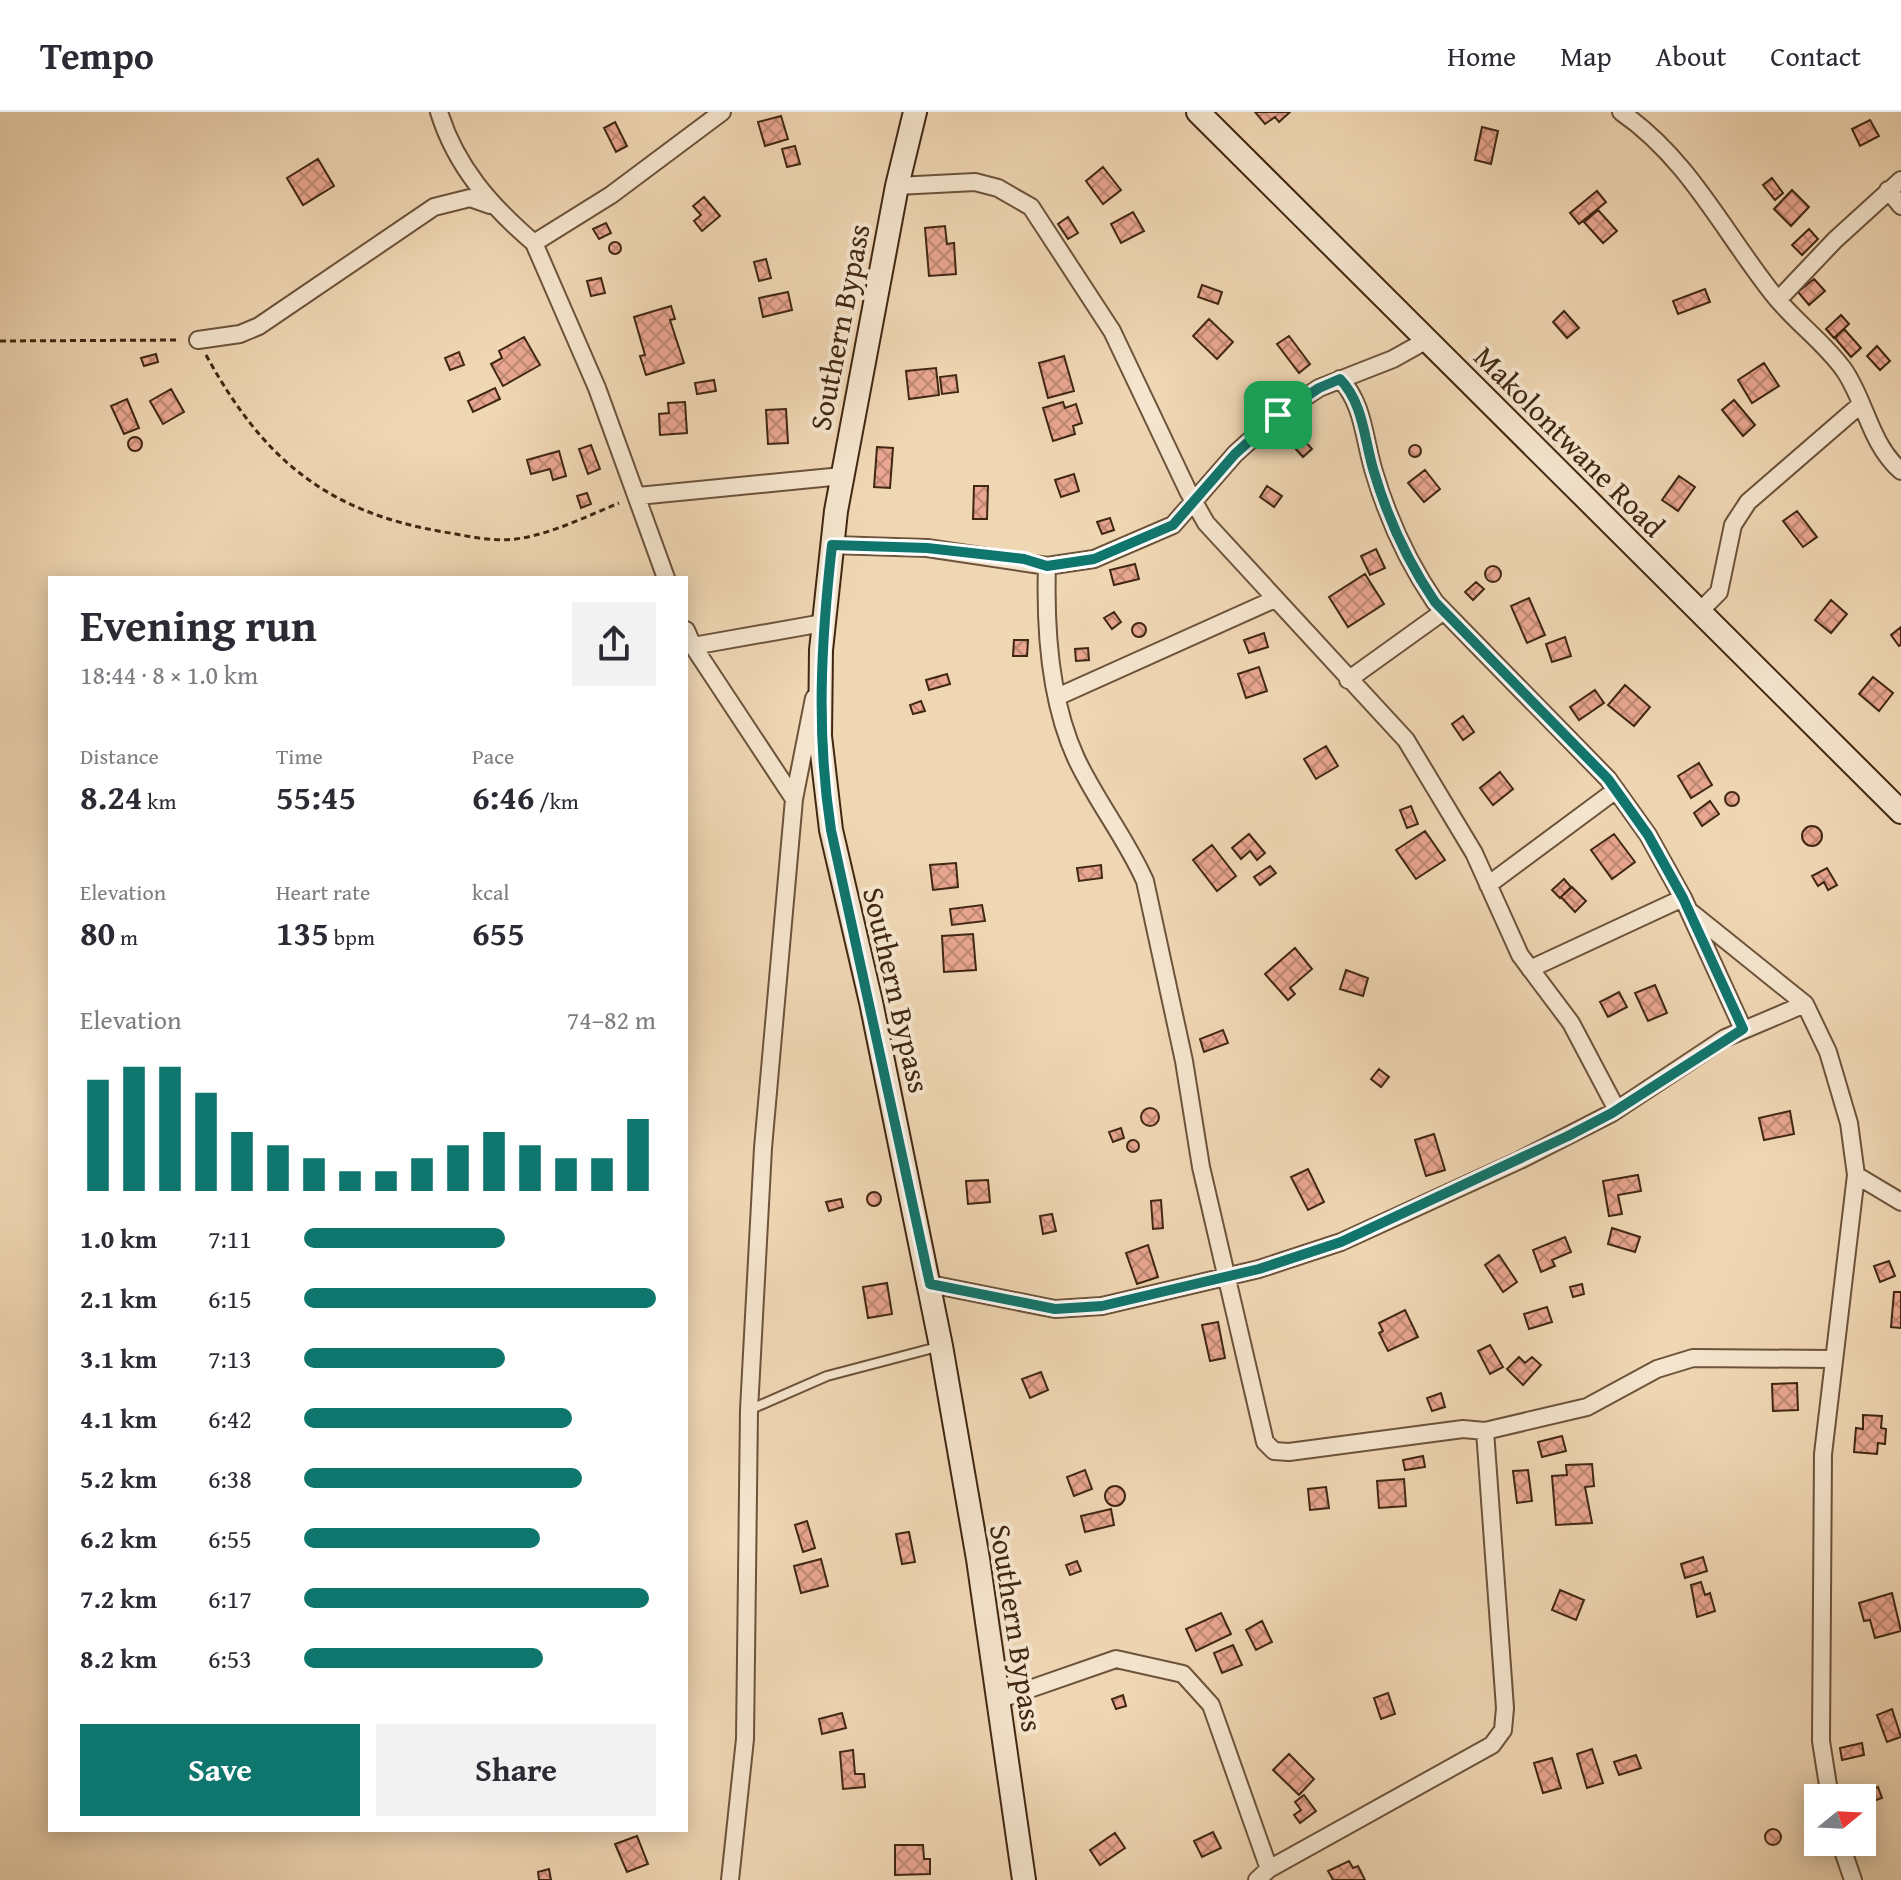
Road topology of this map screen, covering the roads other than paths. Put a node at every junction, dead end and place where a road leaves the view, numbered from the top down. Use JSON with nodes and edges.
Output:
{"nodes":[{"id":1,"x":439,"y":112,"type":"edge"},
{"id":2,"x":722,"y":112,"type":"edge"},
{"id":3,"x":915,"y":112,"type":"edge"},
{"id":4,"x":1198,"y":112,"type":"edge"},
{"id":5,"x":1621,"y":112,"type":"edge"},
{"id":6,"x":1653,"y":112,"type":"edge"},
{"id":7,"x":1641,"y":125,"type":"junction"},
{"id":8,"x":1895,"y":185,"type":"edge"},
{"id":9,"x":897,"y":186,"type":"junction"},
{"id":10,"x":490,"y":205,"type":"junction"},
{"id":11,"x":1901,"y":206,"type":"edge"},
{"id":12,"x":534,"y":243,"type":"junction"},
{"id":13,"x":1778,"y":300,"type":"junction"},
{"id":14,"x":198,"y":340,"type":"road end"},
{"id":15,"x":1427,"y":340,"type":"junction"},
{"id":16,"x":1340,"y":379,"type":"junction"},
{"id":17,"x":1860,"y":405,"type":"junction"},
{"id":18,"x":1899,"y":466,"type":"edge"},
{"id":19,"x":842,"y":476,"type":"junction"},
{"id":20,"x":638,"y":496,"type":"junction"},
{"id":21,"x":1193,"y":500,"type":"junction"},
{"id":22,"x":832,"y":545,"type":"junction"},
{"id":23,"x":1047,"y":566,"type":"junction"},
{"id":24,"x":665,"y":576,"type":"edge"},
{"id":25,"x":1275,"y":599,"type":"junction"},
{"id":26,"x":1444,"y":611,"type":"junction"},
{"id":27,"x":1699,"y":612,"type":"junction"},
{"id":28,"x":823,"y":623,"type":"junction"},
{"id":29,"x":689,"y":638,"type":"edge"},
{"id":30,"x":1348,"y":680,"type":"junction"},
{"id":31,"x":819,"y":681,"type":"junction"},
{"id":32,"x":1057,"y":697,"type":"junction"},
{"id":33,"x":1616,"y":790,"type":"junction"},
{"id":34,"x":794,"y":799,"type":"junction"},
{"id":35,"x":1901,"y":812,"type":"edge"},
{"id":36,"x":1488,"y":885,"type":"junction"},
{"id":37,"x":1687,"y":905,"type":"junction"},
{"id":38,"x":1530,"y":969,"type":"junction"},
{"id":39,"x":1805,"y":1004,"type":"junction"},
{"id":40,"x":1743,"y":1029,"type":"junction"},
{"id":41,"x":1617,"y":1110,"type":"junction"},
{"id":42,"x":1856,"y":1175,"type":"junction"},
{"id":43,"x":1901,"y":1202,"type":"edge"},
{"id":44,"x":1226,"y":1279,"type":"junction"},
{"id":45,"x":930,"y":1284,"type":"junction"},
{"id":46,"x":941,"y":1346,"type":"junction"},
{"id":47,"x":1831,"y":1359,"type":"junction"},
{"id":48,"x":749,"y":1410,"type":"junction"},
{"id":49,"x":1485,"y":1431,"type":"junction"},
{"id":50,"x":998,"y":1700,"type":"junction"},
{"id":51,"x":1828,"y":1784,"type":"edge"},
{"id":52,"x":1845,"y":1856,"type":"edge"},
{"id":53,"x":1263,"y":1874,"type":"edge"},
{"id":54,"x":730,"y":1880,"type":"edge"},
{"id":55,"x":1024,"y":1880,"type":"edge"},
{"id":56,"x":1853,"y":1880,"type":"edge"}],
"edges":[{"from":1,"to":10,"type":"street"},
{"from":2,"to":12,"type":"street"},
{"from":3,"to":9,"type":"street","name":"Southern Bypass"},
{"from":4,"to":15,"type":"street","name":"Makolontwane Road"},
{"from":5,"to":7,"type":"street"},
{"from":6,"to":7,"type":"street"},
{"from":7,"to":13,"type":"street"},
{"from":8,"to":11,"type":"street"},
{"from":8,"to":13,"type":"street"},
{"from":9,"to":19,"type":"street","name":"Southern Bypass"},
{"from":9,"to":21,"type":"street"},
{"from":10,"to":12,"type":"street"},
{"from":10,"to":14,"type":"street"},
{"from":12,"to":20,"type":"street"},
{"from":13,"to":17,"type":"street"},
{"from":15,"to":16,"type":"street"},
{"from":15,"to":27,"type":"street","name":"Makolontwane Road"},
{"from":16,"to":21,"type":"street"},
{"from":16,"to":26,"type":"street"},
{"from":17,"to":18,"type":"street"},
{"from":17,"to":27,"type":"street"},
{"from":19,"to":20,"type":"street"},
{"from":19,"to":22,"type":"street","name":"Southern Bypass"},
{"from":20,"to":24,"type":"street"},
{"from":21,"to":23,"type":"street"},
{"from":21,"to":25,"type":"street"},
{"from":22,"to":23,"type":"street"},
{"from":22,"to":28,"type":"street","name":"Southern Bypass"},
{"from":23,"to":32,"type":"street"},
{"from":25,"to":30,"type":"street"},
{"from":25,"to":32,"type":"street"},
{"from":26,"to":30,"type":"street"},
{"from":26,"to":33,"type":"street"},
{"from":27,"to":35,"type":"street","name":"Makolontwane Road"},
{"from":28,"to":29,"type":"street"},
{"from":28,"to":31,"type":"street","name":"Southern Bypass"},
{"from":29,"to":34,"type":"street"},
{"from":30,"to":36,"type":"street"},
{"from":31,"to":34,"type":"street"},
{"from":31,"to":45,"type":"street","name":"Southern Bypass"},
{"from":32,"to":44,"type":"street"},
{"from":33,"to":36,"type":"street"},
{"from":33,"to":37,"type":"street"},
{"from":34,"to":48,"type":"street"},
{"from":36,"to":38,"type":"street"},
{"from":37,"to":38,"type":"street"},
{"from":37,"to":39,"type":"street"},
{"from":37,"to":40,"type":"street"},
{"from":38,"to":41,"type":"street"},
{"from":39,"to":40,"type":"street"},
{"from":39,"to":42,"type":"street"},
{"from":40,"to":41,"type":"street"},
{"from":41,"to":44,"type":"street"},
{"from":42,"to":43,"type":"street"},
{"from":42,"to":47,"type":"street"},
{"from":44,"to":45,"type":"street"},
{"from":44,"to":49,"type":"street"},
{"from":45,"to":46,"type":"street","name":"Southern Bypass"},
{"from":46,"to":48,"type":"lane"},
{"from":46,"to":50,"type":"street","name":"Southern Bypass"},
{"from":47,"to":49,"type":"street"},
{"from":47,"to":51,"type":"street"},
{"from":48,"to":54,"type":"street"},
{"from":49,"to":53,"type":"street"},
{"from":50,"to":53,"type":"street"},
{"from":50,"to":55,"type":"street","name":"Southern Bypass"},
{"from":52,"to":56,"type":"street"}]}
